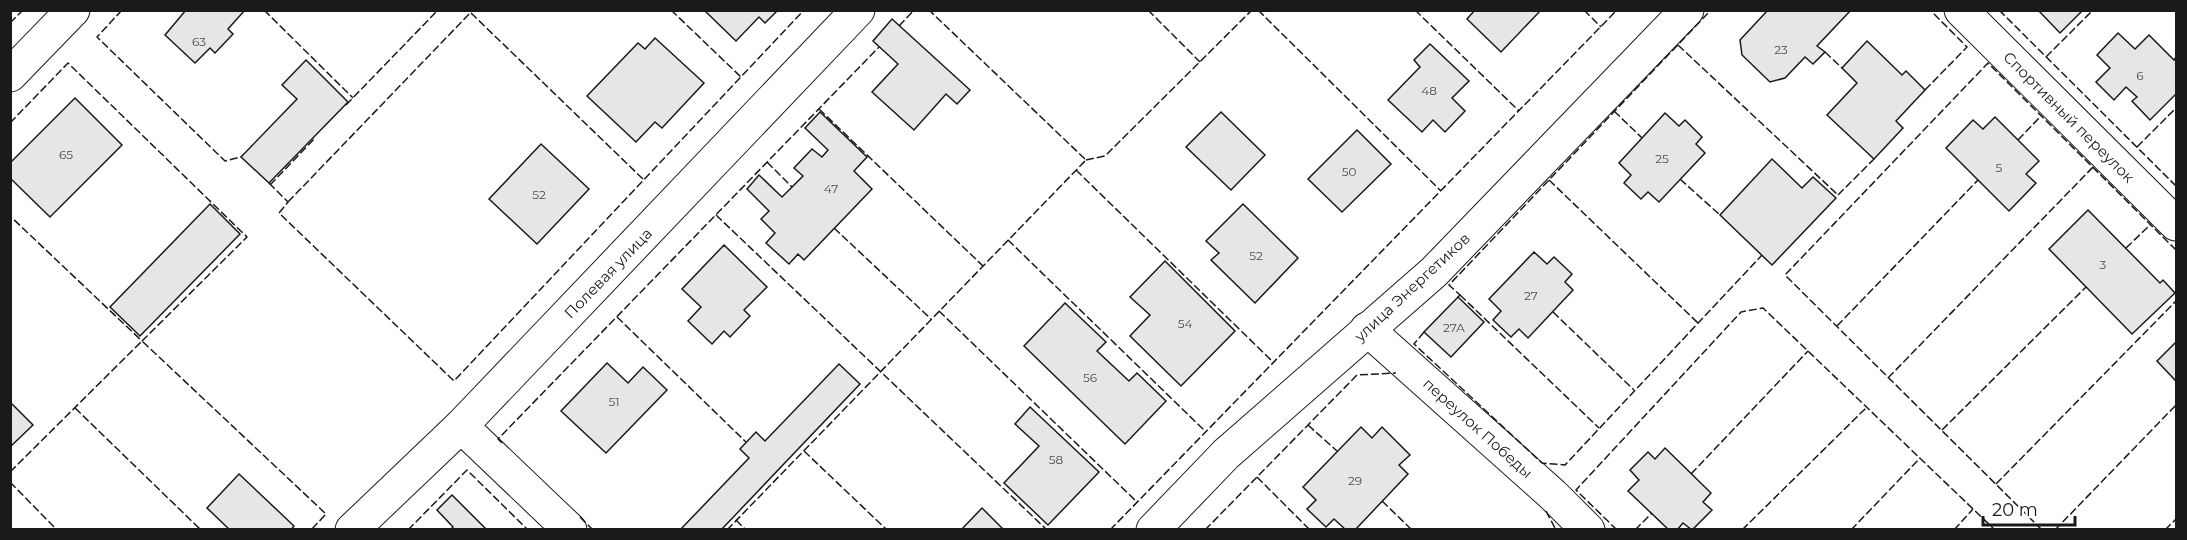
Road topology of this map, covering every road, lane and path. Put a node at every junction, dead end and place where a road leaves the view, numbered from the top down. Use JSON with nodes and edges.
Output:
{"nodes":[{"id":1,"x":858,"y":10,"type":"edge"},
{"id":2,"x":1687,"y":10,"type":"edge"},
{"id":3,"x":1960,"y":10,"type":"edge"},
{"id":4,"x":64,"y":13,"type":"edge"},
{"id":5,"x":10,"y":75,"type":"edge"},
{"id":6,"x":2176,"y":224,"type":"edge"},
{"id":7,"x":1367,"y":329,"type":"junction"},
{"id":8,"x":461,"y":426,"type":"junction"},
{"id":9,"x":352,"y":530,"type":"edge"},
{"id":10,"x":570,"y":530,"type":"edge"},
{"id":11,"x":1153,"y":530,"type":"edge"},
{"id":12,"x":1588,"y":530,"type":"edge"}],
"edges":[{"from":1,"to":8,"type":"street","name":"Полевая улица"},
{"from":2,"to":7,"type":"street","name":"улица Энергетиков"},
{"from":3,"to":6,"type":"street","name":"Спортивный переулок"},
{"from":4,"to":5,"type":"street"},
{"from":7,"to":11,"type":"street","name":"улица Энергетиков"},
{"from":7,"to":12,"type":"street","name":"переулок Победы"},
{"from":8,"to":9,"type":"street","name":"Полевая улица"},
{"from":8,"to":10,"type":"street"}]}
